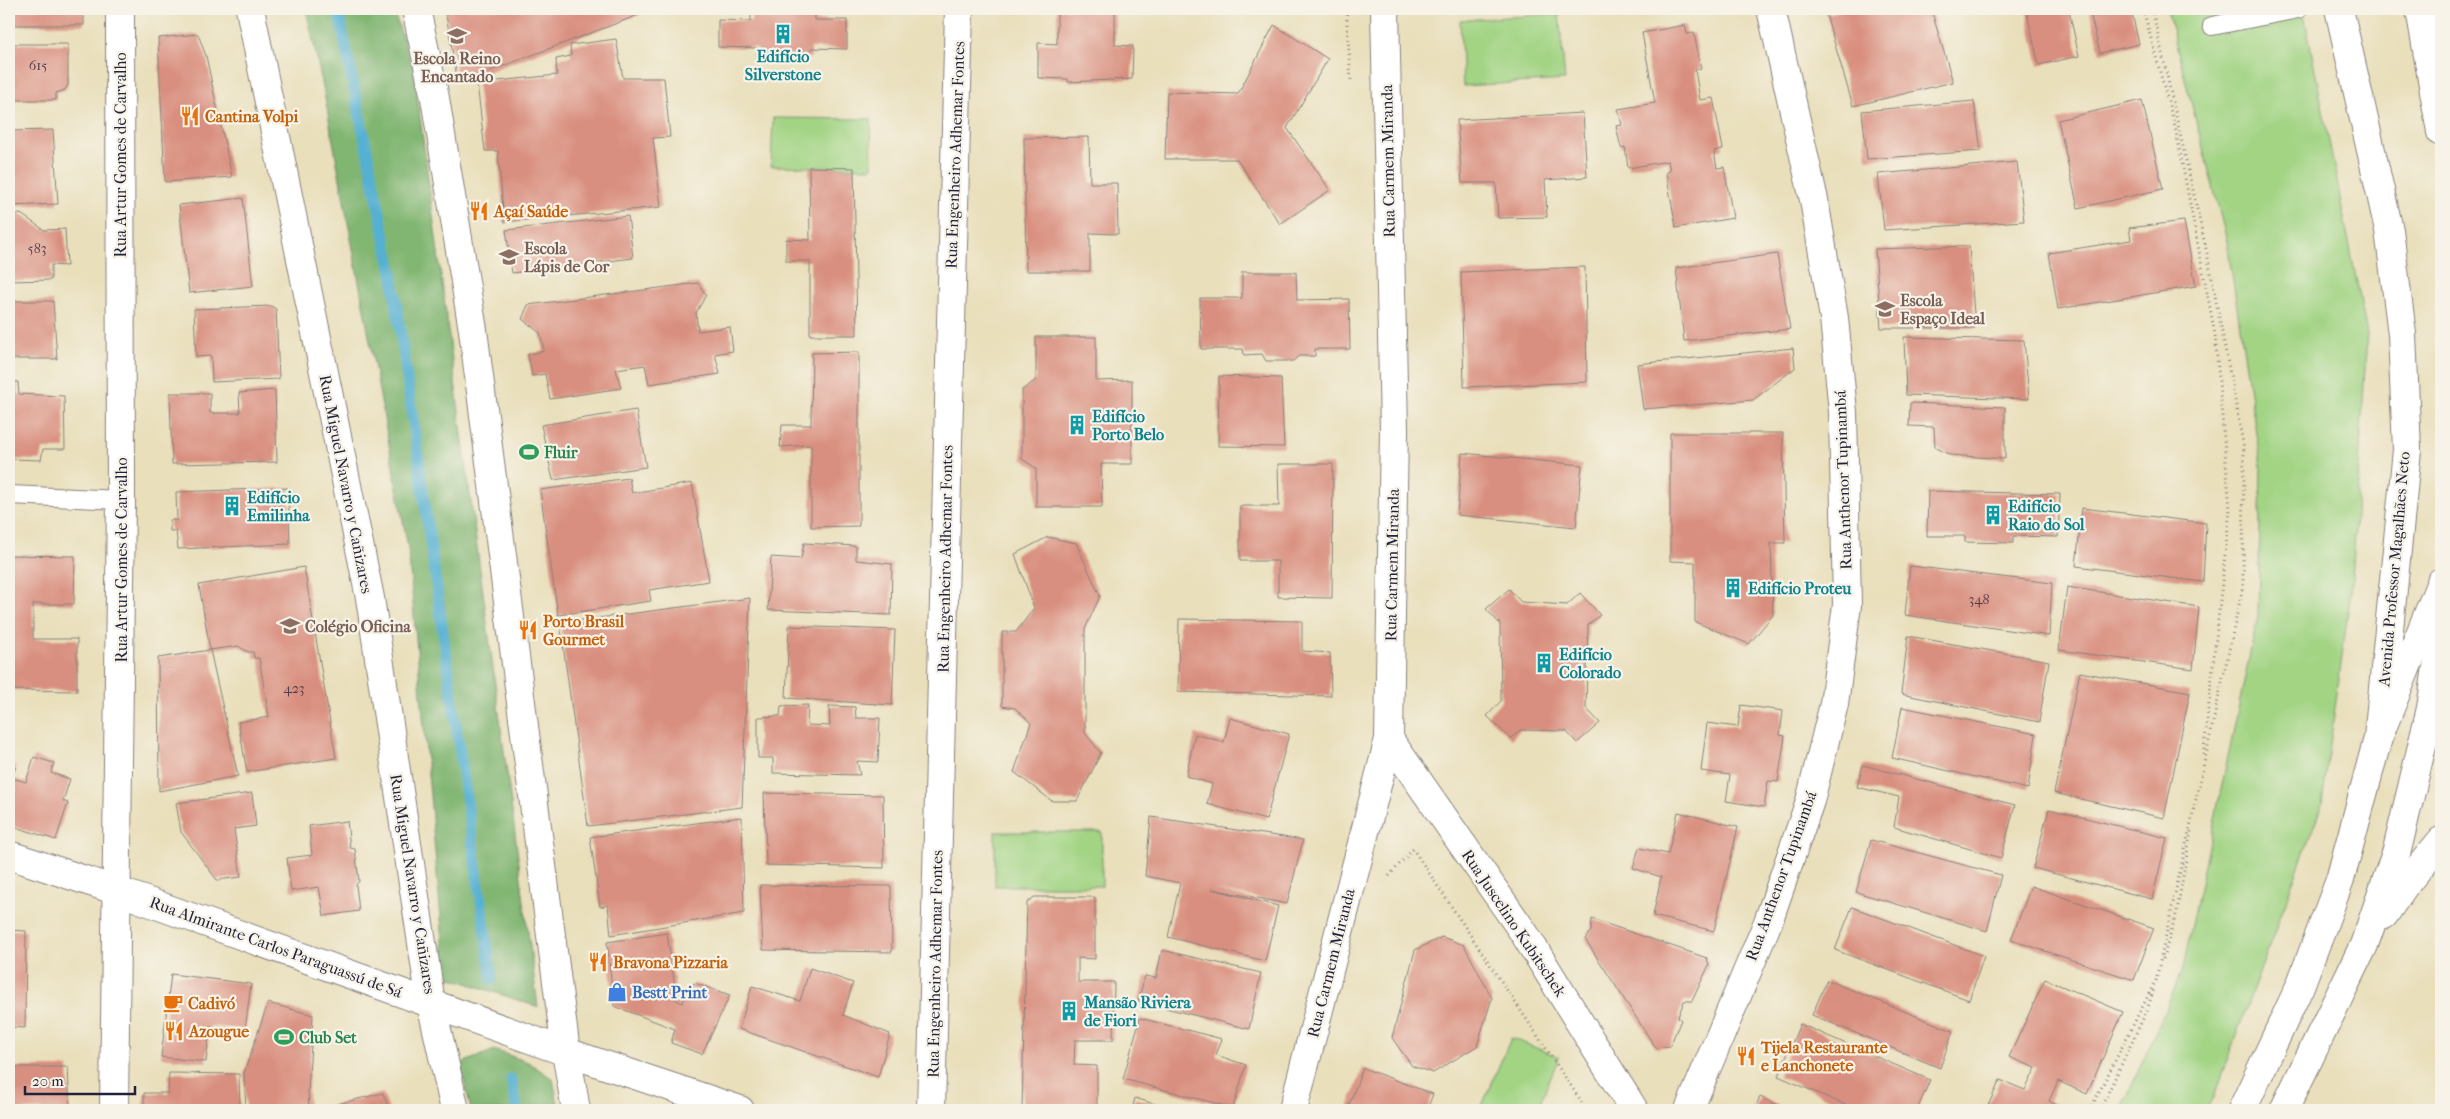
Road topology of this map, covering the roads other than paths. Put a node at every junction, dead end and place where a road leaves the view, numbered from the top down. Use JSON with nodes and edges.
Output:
{"nodes":[{"id":1,"x":120,"y":9,"type":"edge"},
{"id":2,"x":250,"y":9,"type":"edge"},
{"id":3,"x":416,"y":9,"type":"edge"},
{"id":4,"x":959,"y":9,"type":"edge"},
{"id":5,"x":1384,"y":9,"type":"edge"},
{"id":6,"x":1771,"y":9,"type":"edge"},
{"id":7,"x":2298,"y":9,"type":"edge"},
{"id":8,"x":2339,"y":9,"type":"edge"},
{"id":9,"x":2420,"y":9,"type":"edge"},
{"id":10,"x":2212,"y":26,"type":"dead end"},
{"id":11,"x":2441,"y":132,"type":"edge"},
{"id":12,"x":9,"y":495,"type":"edge"},
{"id":13,"x":122,"y":500,"type":"junction"},
{"id":14,"x":2441,"y":582,"type":"edge"},
{"id":15,"x":2441,"y":640,"type":"edge"},
{"id":16,"x":2378,"y":738,"type":"junction"},
{"id":17,"x":1389,"y":739,"type":"junction"},
{"id":18,"x":2441,"y":841,"type":"edge"},
{"id":19,"x":9,"y":855,"type":"edge"},
{"id":20,"x":118,"y":891,"type":"junction"},
{"id":21,"x":2364,"y":945,"type":"junction"},
{"id":22,"x":431,"y":1003,"type":"junction"},
{"id":23,"x":566,"y":1052,"type":"junction"},
{"id":24,"x":114,"y":1110,"type":"edge"},
{"id":25,"x":455,"y":1110,"type":"edge"},
{"id":26,"x":576,"y":1110,"type":"edge"},
{"id":27,"x":740,"y":1110,"type":"edge"},
{"id":28,"x":931,"y":1110,"type":"edge"},
{"id":29,"x":1293,"y":1110,"type":"edge"},
{"id":30,"x":1634,"y":1110,"type":"edge"},
{"id":31,"x":1689,"y":1110,"type":"edge"},
{"id":32,"x":2242,"y":1110,"type":"edge"},
{"id":33,"x":2284,"y":1110,"type":"edge"}],
"edges":[{"from":1,"to":13,"type":"street","name":"Rua Artur Gomes de Carvalho"},
{"from":2,"to":22,"type":"street","name":"Rua Miguel Navarro y Cañizares"},
{"from":3,"to":23,"type":"street"},
{"from":4,"to":28,"type":"street","name":"Rua Engenheiro Adhemar Fontes"},
{"from":5,"to":17,"type":"street","name":"Rua Carmem Miranda"},
{"from":6,"to":31,"type":"street","name":"Rua Anthenor Tupinambá"},
{"from":7,"to":10,"type":"lane"},
{"from":8,"to":16,"type":"street","name":"Avenida Professor Magalhães Neto"},
{"from":9,"to":11,"type":"street"},
{"from":12,"to":13,"type":"lane"},
{"from":13,"to":20,"type":"street","name":"Rua Artur Gomes de Carvalho"},
{"from":14,"to":16,"type":"street"},
{"from":15,"to":21,"type":"street"},
{"from":16,"to":32,"type":"street","name":"Avenida Professor Magalhães Neto"},
{"from":17,"to":29,"type":"street","name":"Rua Carmem Miranda"},
{"from":17,"to":30,"type":"street","name":"Rua Juscelino Kubitschek"},
{"from":18,"to":21,"type":"street"},
{"from":19,"to":20,"type":"street","name":"Rua Almirante Carlos Paraguassú de Sá"},
{"from":20,"to":22,"type":"street","name":"Rua Almirante Carlos Paraguassú de Sá"},
{"from":20,"to":24,"type":"street","name":"Rua Artur Gomes de Carvalho"},
{"from":21,"to":33,"type":"street"},
{"from":22,"to":23,"type":"street","name":"Rua Almirante Carlos Paraguassú de Sá"},
{"from":22,"to":25,"type":"street","name":"Rua Miguel Navarro y Cañizares"},
{"from":23,"to":26,"type":"street"},
{"from":23,"to":27,"type":"street","name":"Rua Almirante Carlos Paraguassú de Sá"}]}
